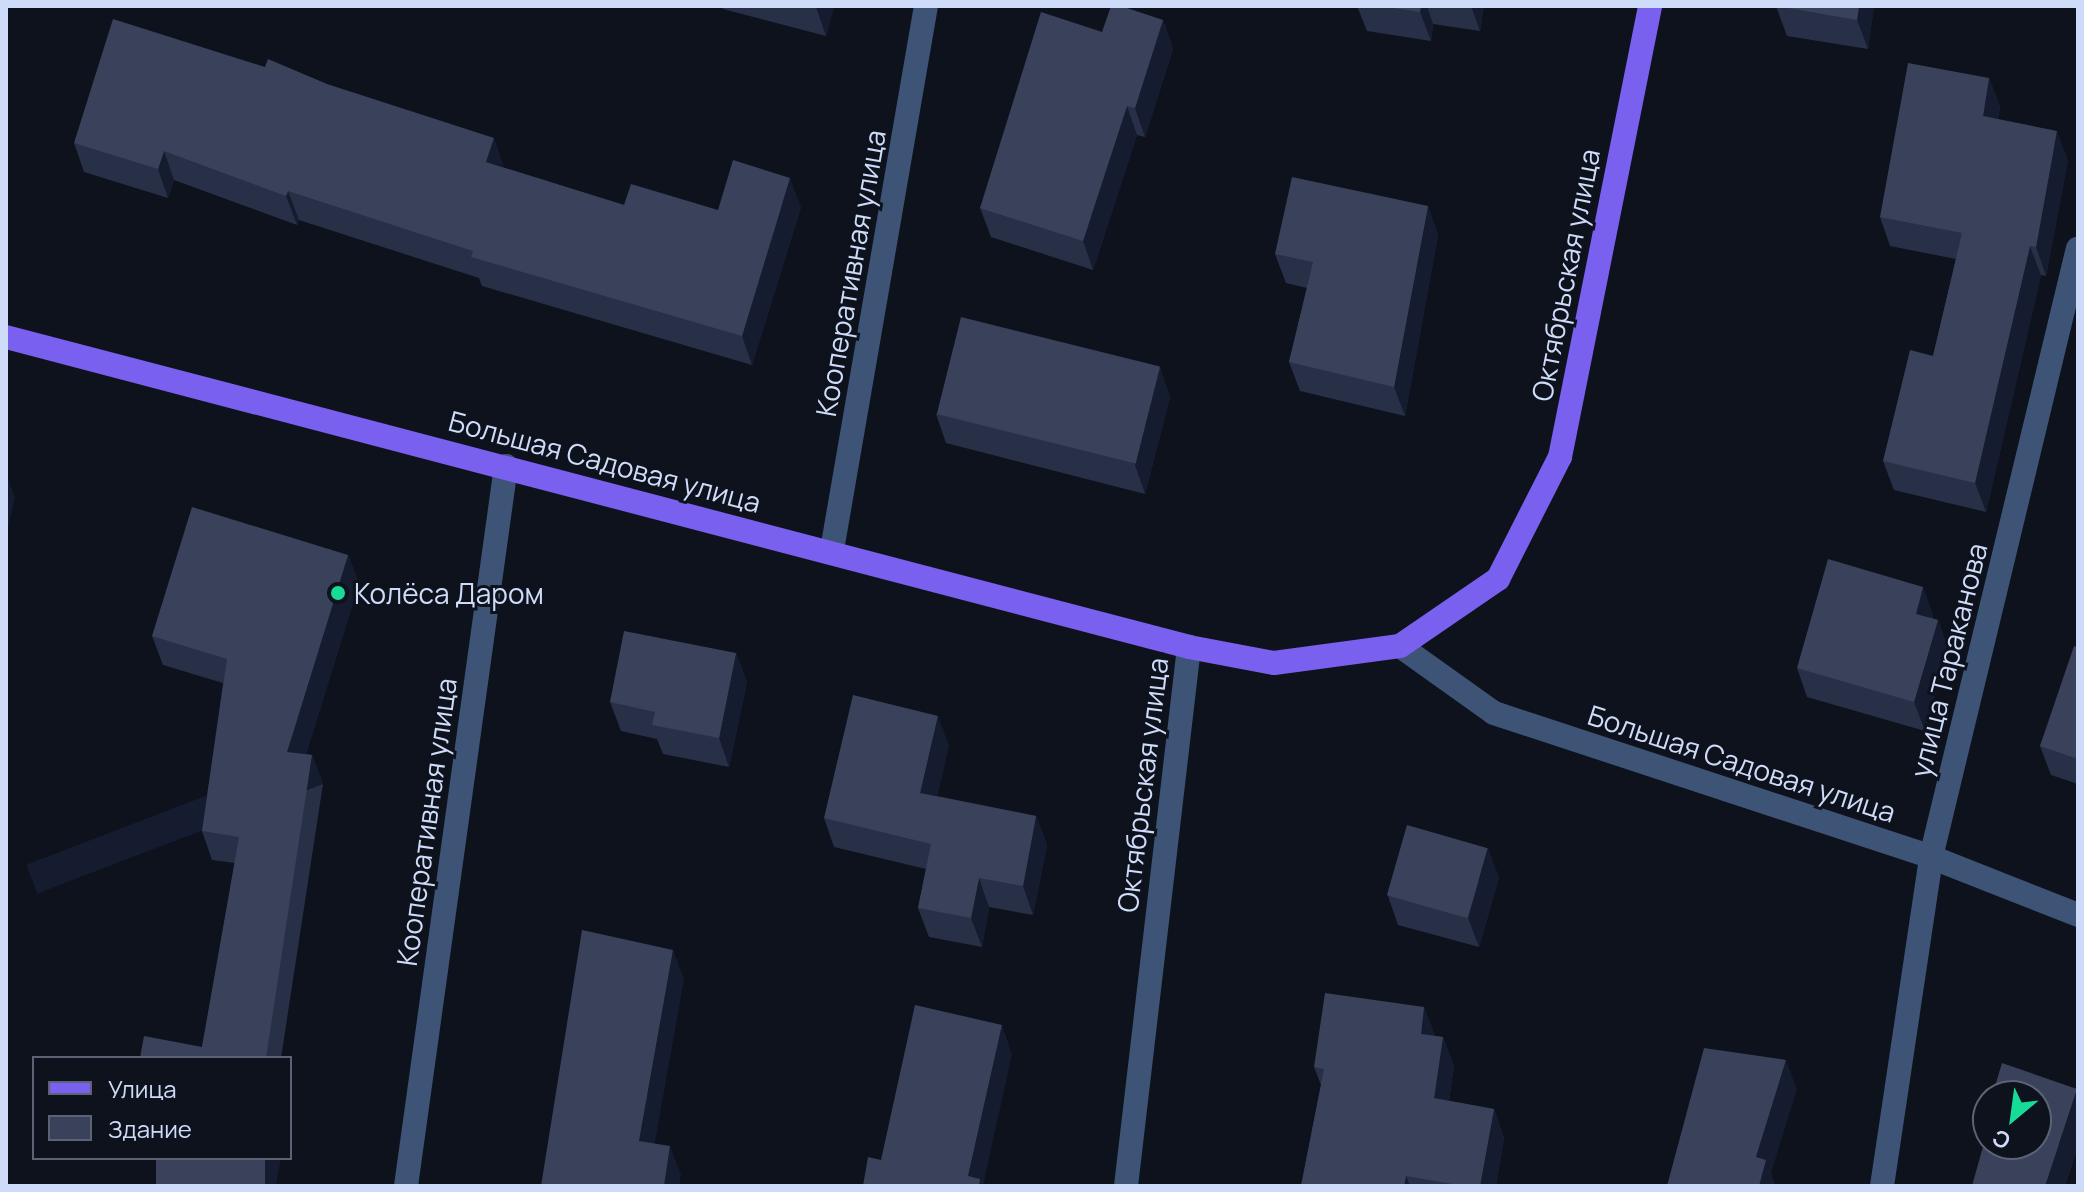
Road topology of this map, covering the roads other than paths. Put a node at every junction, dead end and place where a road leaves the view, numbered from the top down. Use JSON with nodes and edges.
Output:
{"nodes":[{"id":1,"x":926,"y":6,"type":"edge"},
{"id":2,"x":1650,"y":6,"type":"edge"},
{"id":3,"x":2078,"y":248,"type":"edge"},
{"id":4,"x":6,"y":337,"type":"edge"},
{"id":5,"x":506,"y":466,"type":"junction"},
{"id":6,"x":832,"y":550,"type":"junction"},
{"id":7,"x":1400,"y":646,"type":"junction"},
{"id":8,"x":1189,"y":647,"type":"junction"},
{"id":9,"x":1931,"y":857,"type":"junction"},
{"id":10,"x":2078,"y":915,"type":"edge"},
{"id":11,"x":406,"y":1186,"type":"edge"},
{"id":12,"x":1126,"y":1186,"type":"edge"},
{"id":13,"x":1882,"y":1186,"type":"edge"}],
"edges":[{"from":1,"to":6,"type":"street","name":"Кооперативная улица"},
{"from":2,"to":7,"type":"main road","name":"Октябрьская улица"},
{"from":3,"to":9,"type":"street","name":"улица Тараканова"},
{"from":4,"to":5,"type":"main road","name":"Большая Садовая улица"},
{"from":5,"to":6,"type":"main road","name":"Большая Садовая улица"},
{"from":5,"to":11,"type":"street","name":"Кооперативная улица"},
{"from":6,"to":8,"type":"main road","name":"Большая Садовая улица"},
{"from":7,"to":8,"type":"main road","name":"Октябрьская улица"},
{"from":7,"to":9,"type":"street","name":"Большая Садовая улица"},
{"from":8,"to":12,"type":"street","name":"Октябрьская улица"},
{"from":9,"to":10,"type":"street","name":"Большая Садовая улица"},
{"from":9,"to":13,"type":"street","name":"улица Тараканова"}]}
